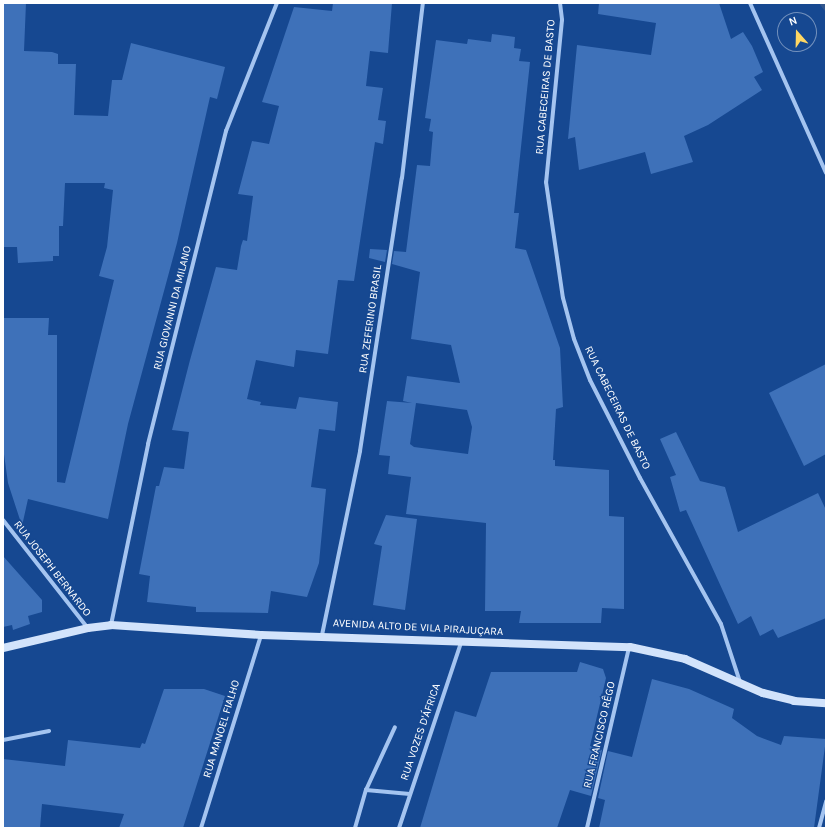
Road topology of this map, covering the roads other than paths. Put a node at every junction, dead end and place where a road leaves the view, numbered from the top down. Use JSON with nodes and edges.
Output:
{"nodes":[{"id":1,"x":277,"y":3,"type":"edge"},
{"id":2,"x":423,"y":3,"type":"edge"},
{"id":3,"x":560,"y":3,"type":"edge"},
{"id":4,"x":750,"y":3,"type":"edge"},
{"id":5,"x":826,"y":173,"type":"edge"},
{"id":6,"x":3,"y":520,"type":"edge"},
{"id":7,"x":111,"y":625,"type":"junction"},
{"id":8,"x":88,"y":628,"type":"junction"},
{"id":9,"x":262,"y":635,"type":"junction"},
{"id":10,"x":322,"y":635,"type":"junction"},
{"id":11,"x":461,"y":643,"type":"junction"},
{"id":12,"x":630,"y":647,"type":"junction"},
{"id":13,"x":3,"y":648,"type":"edge"},
{"id":14,"x":740,"y":682,"type":"junction"},
{"id":15,"x":826,"y":703,"type":"edge"},
{"id":16,"x":395,"y":727,"type":"dead end"},
{"id":17,"x":48,"y":731,"type":"dead end"},
{"id":18,"x":3,"y":740,"type":"edge"},
{"id":19,"x":366,"y":790,"type":"junction"},
{"id":20,"x":410,"y":794,"type":"junction"},
{"id":21,"x":826,"y":801,"type":"edge"},
{"id":22,"x":201,"y":828,"type":"edge"},
{"id":23,"x":354,"y":828,"type":"edge"},
{"id":24,"x":399,"y":828,"type":"edge"},
{"id":25,"x":587,"y":828,"type":"edge"},
{"id":26,"x":819,"y":828,"type":"edge"}],
"edges":[{"from":1,"to":7,"type":"street","name":"RUA GIOVANNI DA MILANO"},
{"from":2,"to":10,"type":"street","name":"RUA ZEFERINO BRASIL"},
{"from":3,"to":14,"type":"street","name":"RUA CABECEIRAS DE BASTO"},
{"from":4,"to":5,"type":"street"},
{"from":6,"to":8,"type":"street","name":"RUA JOSEPH BERNARDO"},
{"from":7,"to":8,"type":"main road","name":"AVENIDA ALTO DE VILA PIRAJUÇARA"},
{"from":7,"to":9,"type":"main road","name":"AVENIDA ALTO DE VILA PIRAJUÇARA"},
{"from":8,"to":13,"type":"main road","name":"AVENIDA ALTO DE VILA PIRAJUÇARA"},
{"from":9,"to":10,"type":"main road","name":"AVENIDA ALTO DE VILA PIRAJUÇARA"},
{"from":9,"to":22,"type":"street","name":"RUA MANOEL FIALHO"},
{"from":10,"to":11,"type":"main road","name":"AVENIDA ALTO DE VILA PIRAJUÇARA"},
{"from":11,"to":12,"type":"main road","name":"AVENIDA ALTO DE VILA PIRAJUÇARA"},
{"from":11,"to":20,"type":"street","name":"RUA VOZES D'ÁFRICA"},
{"from":12,"to":14,"type":"main road","name":"AVENIDA ALTO DE VILA PIRAJUÇARA"},
{"from":12,"to":25,"type":"street","name":"RUA FRANCISCO RÊGO"},
{"from":14,"to":15,"type":"main road","name":"AVENIDA ALTO DE VILA PIRAJUÇARA"},
{"from":16,"to":19,"type":"street"},
{"from":17,"to":18,"type":"street"},
{"from":19,"to":20,"type":"street"},
{"from":19,"to":23,"type":"street"},
{"from":20,"to":24,"type":"street","name":"RUA VOZES D'ÁFRICA"},
{"from":21,"to":26,"type":"street"}]}
